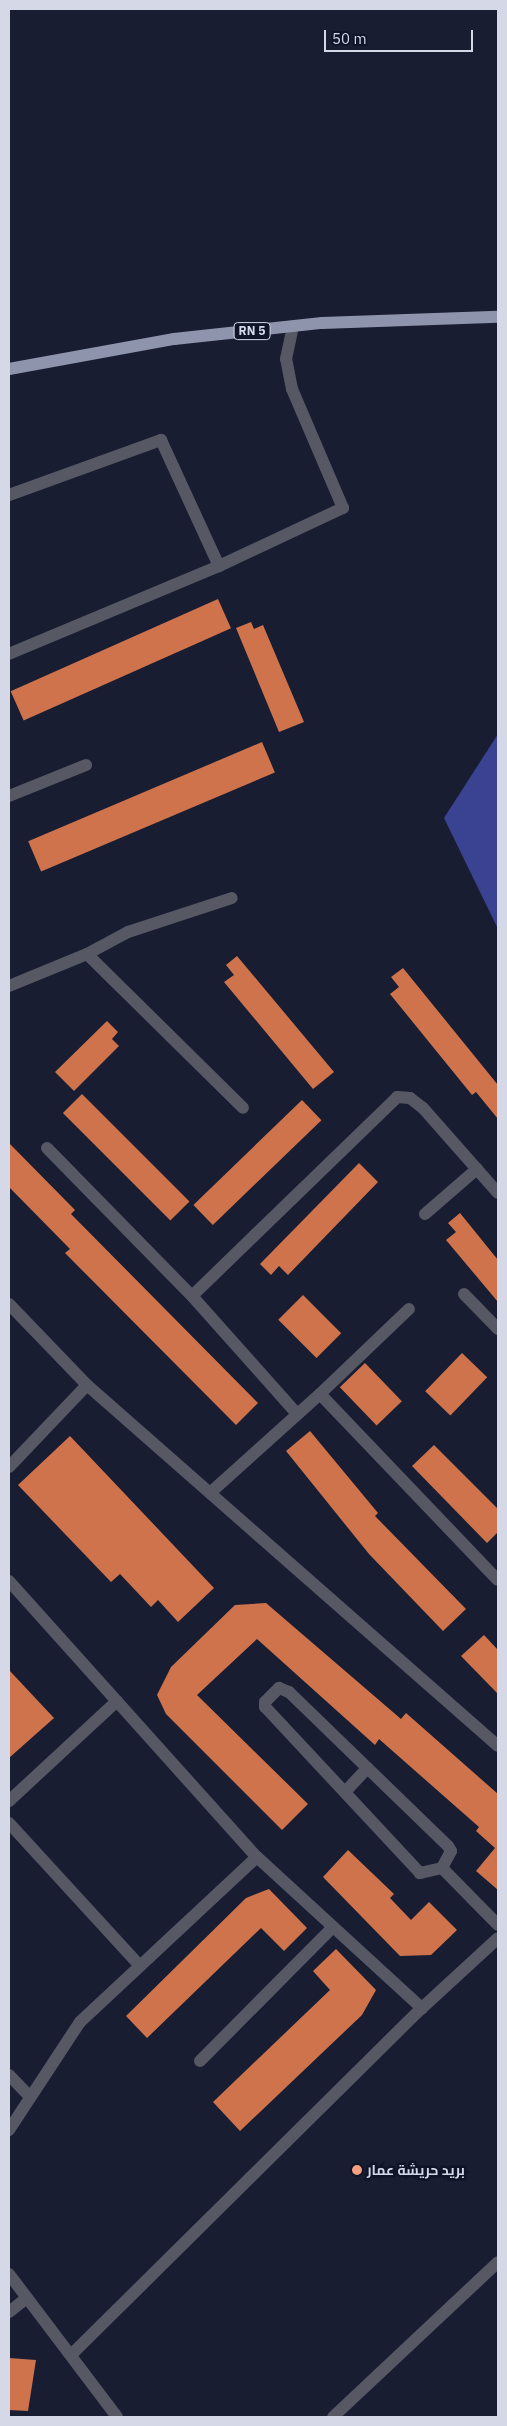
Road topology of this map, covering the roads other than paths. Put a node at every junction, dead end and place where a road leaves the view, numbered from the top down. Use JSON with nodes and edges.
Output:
{"nodes":[{"id":1,"x":498,"y":317,"type":"edge"},
{"id":2,"x":293,"y":327,"type":"junction"},
{"id":3,"x":9,"y":369,"type":"edge"},
{"id":4,"x":9,"y":495,"type":"edge"},
{"id":5,"x":219,"y":566,"type":"junction"},
{"id":6,"x":9,"y":654,"type":"edge"},
{"id":7,"x":86,"y":765,"type":"dead end"},
{"id":8,"x":9,"y":796,"type":"edge"},
{"id":9,"x":232,"y":898,"type":"dead end"},
{"id":10,"x":87,"y":954,"type":"junction"},
{"id":11,"x":9,"y":986,"type":"edge"},
{"id":12,"x":243,"y":1108,"type":"dead end"},
{"id":13,"x":47,"y":1148,"type":"dead end"},
{"id":14,"x":477,"y":1169,"type":"junction"},
{"id":15,"x":498,"y":1194,"type":"edge"},
{"id":16,"x":425,"y":1214,"type":"dead end"},
{"id":17,"x":464,"y":1294,"type":"dead end"},
{"id":18,"x":192,"y":1296,"type":"junction"},
{"id":19,"x":9,"y":1304,"type":"edge"},
{"id":20,"x":409,"y":1309,"type":"dead end"},
{"id":21,"x":498,"y":1328,"type":"edge"},
{"id":22,"x":87,"y":1385,"type":"junction"},
{"id":23,"x":320,"y":1394,"type":"junction"},
{"id":24,"x":297,"y":1414,"type":"junction"},
{"id":25,"x":9,"y":1467,"type":"edge"},
{"id":26,"x":210,"y":1493,"type":"junction"},
{"id":27,"x":498,"y":1580,"type":"edge"},
{"id":28,"x":9,"y":1581,"type":"edge"},
{"id":29,"x":117,"y":1701,"type":"junction"},
{"id":30,"x":498,"y":1746,"type":"edge"},
{"id":31,"x":368,"y":1768,"type":"junction"},
{"id":32,"x":345,"y":1792,"type":"junction"},
{"id":33,"x":9,"y":1801,"type":"edge"},
{"id":34,"x":9,"y":1824,"type":"edge"},
{"id":35,"x":257,"y":1857,"type":"junction"},
{"id":36,"x":442,"y":1868,"type":"junction"},
{"id":37,"x":498,"y":1925,"type":"edge"},
{"id":38,"x":333,"y":1926,"type":"junction"},
{"id":39,"x":498,"y":1938,"type":"edge"},
{"id":40,"x":140,"y":1966,"type":"junction"},
{"id":41,"x":422,"y":2008,"type":"junction"},
{"id":42,"x":200,"y":2061,"type":"dead end"},
{"id":43,"x":9,"y":2074,"type":"edge"},
{"id":44,"x":30,"y":2097,"type":"junction"},
{"id":45,"x":9,"y":2130,"type":"edge"},
{"id":46,"x":498,"y":2262,"type":"edge"},
{"id":47,"x":9,"y":2274,"type":"edge"},
{"id":48,"x":27,"y":2298,"type":"junction"},
{"id":49,"x":9,"y":2312,"type":"edge"},
{"id":50,"x":71,"y":2355,"type":"junction"},
{"id":51,"x":337,"y":2416,"type":"edge"},
{"id":52,"x":117,"y":2417,"type":"edge"}],
"edges":[{"from":1,"to":2,"type":"main road","number":"RN 5"},
{"from":2,"to":3,"type":"main road","number":"RN 5"},
{"from":2,"to":5,"type":"street"},
{"from":4,"to":5,"type":"street"},
{"from":5,"to":6,"type":"street"},
{"from":7,"to":8,"type":"street"},
{"from":9,"to":10,"type":"street"},
{"from":10,"to":11,"type":"street"},
{"from":10,"to":12,"type":"street"},
{"from":13,"to":18,"type":"street"},
{"from":14,"to":15,"type":"street"},
{"from":14,"to":16,"type":"street"},
{"from":14,"to":18,"type":"street"},
{"from":17,"to":21,"type":"street"},
{"from":18,"to":24,"type":"street"},
{"from":19,"to":22,"type":"street"},
{"from":20,"to":23,"type":"street"},
{"from":22,"to":25,"type":"street"},
{"from":22,"to":26,"type":"street"},
{"from":23,"to":24,"type":"street"},
{"from":23,"to":27,"type":"street"},
{"from":24,"to":26,"type":"street"},
{"from":26,"to":30,"type":"street"},
{"from":28,"to":29,"type":"street"},
{"from":29,"to":33,"type":"street"},
{"from":29,"to":35,"type":"street"},
{"from":31,"to":32,"type":"street"},
{"from":31,"to":32,"type":"street"},
{"from":31,"to":36,"type":"street"},
{"from":32,"to":36,"type":"street"},
{"from":34,"to":40,"type":"street"},
{"from":35,"to":38,"type":"street"},
{"from":35,"to":40,"type":"street"},
{"from":36,"to":37,"type":"street"},
{"from":38,"to":41,"type":"street"},
{"from":38,"to":42,"type":"street"},
{"from":39,"to":41,"type":"street"},
{"from":40,"to":44,"type":"street"},
{"from":41,"to":50,"type":"street"},
{"from":43,"to":44,"type":"street"},
{"from":44,"to":45,"type":"street"},
{"from":46,"to":51,"type":"street"},
{"from":47,"to":48,"type":"street"},
{"from":48,"to":49,"type":"street"},
{"from":48,"to":50,"type":"street"},
{"from":50,"to":52,"type":"street"}]}
